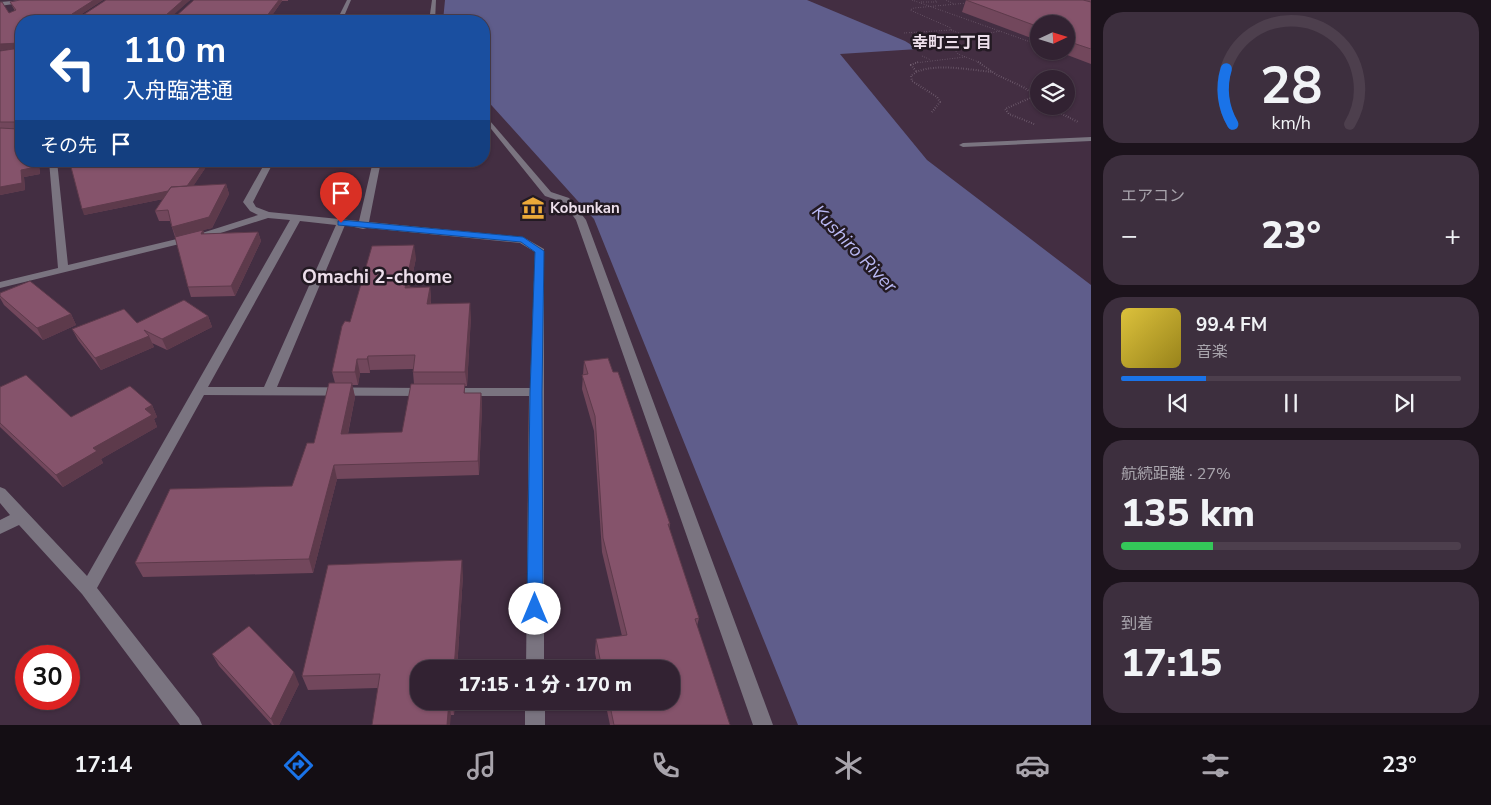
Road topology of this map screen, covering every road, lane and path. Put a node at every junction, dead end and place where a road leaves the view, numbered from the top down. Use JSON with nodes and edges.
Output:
{"nodes":[{"id":1,"x":38,"y":0,"type":"edge"},
{"id":2,"x":349,"y":0,"type":"edge"},
{"id":3,"x":434,"y":0,"type":"edge"},
{"id":4,"x":912,"y":0,"type":"edge"},
{"id":5,"x":916,"y":0,"type":"edge"},
{"id":6,"x":923,"y":0,"type":"edge"},
{"id":7,"x":927,"y":0,"type":"edge"},
{"id":8,"x":934,"y":0,"type":"edge"},
{"id":9,"x":946,"y":0,"type":"edge"},
{"id":10,"x":971,"y":2,"type":"edge"},
{"id":11,"x":3,"y":3,"type":"edge"},
{"id":12,"x":954,"y":4,"type":"junction"},
{"id":13,"x":930,"y":7,"type":"junction"},
{"id":14,"x":9,"y":9,"type":"edge"},
{"id":15,"x":342,"y":15,"type":"edge"},
{"id":16,"x":433,"y":15,"type":"edge"},
{"id":17,"x":951,"y":30,"type":"junction"},
{"id":18,"x":1000,"y":31,"type":"junction"},
{"id":19,"x":904,"y":33,"type":"dead end"},
{"id":20,"x":969,"y":37,"type":"junction"},
{"id":21,"x":1030,"y":42,"type":"edge"},
{"id":22,"x":954,"y":48,"type":"junction"},
{"id":23,"x":939,"y":49,"type":"dead end"},
{"id":24,"x":922,"y":56,"type":"dead end"},
{"id":25,"x":965,"y":57,"type":"junction"},
{"id":26,"x":932,"y":60,"type":"junction"},
{"id":27,"x":916,"y":70,"type":"junction"},
{"id":28,"x":993,"y":72,"type":"junction"},
{"id":29,"x":1030,"y":93,"type":"edge"},
{"id":30,"x":1030,"y":98,"type":"edge"},
{"id":31,"x":932,"y":112,"type":"dead end"},
{"id":32,"x":1064,"y":115,"type":"edge"},
{"id":33,"x":490,"y":123,"type":"edge"},
{"id":34,"x":1084,"y":125,"type":"dead end"},
{"id":35,"x":1091,"y":139,"type":"edge"},
{"id":36,"x":1044,"y":141,"type":"junction"},
{"id":37,"x":963,"y":145,"type":"dead end"},
{"id":38,"x":54,"y":167,"type":"edge"},
{"id":39,"x":267,"y":167,"type":"edge"},
{"id":40,"x":376,"y":167,"type":"edge"},
{"id":41,"x":267,"y":215,"type":"junction"},
{"id":42,"x":298,"y":217,"type":"junction"},
{"id":43,"x":341,"y":223,"type":"junction"},
{"id":44,"x":363,"y":226,"type":"junction"},
{"id":45,"x":63,"y":270,"type":"junction"},
{"id":46,"x":0,"y":285,"type":"edge"},
{"id":47,"x":199,"y":391,"type":"junction"},
{"id":48,"x":269,"y":391,"type":"junction"},
{"id":49,"x":536,"y":392,"type":"junction"},
{"id":50,"x":0,"y":493,"type":"edge"},
{"id":51,"x":20,"y":517,"type":"junction"},
{"id":52,"x":0,"y":528,"type":"edge"},
{"id":53,"x":88,"y":589,"type":"junction"},
{"id":54,"x":535,"y":660,"type":"edge"},
{"id":55,"x":535,"y":710,"type":"edge"},
{"id":56,"x":192,"y":725,"type":"edge"},
{"id":57,"x":535,"y":725,"type":"edge"},
{"id":58,"x":763,"y":725,"type":"edge"}],
"edges":[{"from":1,"to":11,"type":"street"},
{"from":2,"to":15,"type":"street"},
{"from":3,"to":16,"type":"street"},
{"from":4,"to":13,"type":"path"},
{"from":5,"to":8,"type":"path"},
{"from":6,"to":7,"type":"path"},
{"from":9,"to":12,"type":"path"},
{"from":10,"to":12,"type":"path"},
{"from":11,"to":14,"type":"street"},
{"from":12,"to":13,"type":"path"},
{"from":13,"to":17,"type":"path"},
{"from":13,"to":18,"type":"path"},
{"from":17,"to":19,"type":"path"},
{"from":17,"to":20,"type":"path"},
{"from":18,"to":20,"type":"path"},
{"from":18,"to":21,"type":"path"},
{"from":20,"to":22,"type":"path"},
{"from":22,"to":23,"type":"path"},
{"from":22,"to":25,"type":"path"},
{"from":24,"to":26,"type":"path"},
{"from":25,"to":26,"type":"path"},
{"from":25,"to":28,"type":"path"},
{"from":26,"to":27,"type":"path"},
{"from":27,"to":28,"type":"path"},
{"from":27,"to":31,"type":"path"},
{"from":28,"to":29,"type":"path"},
{"from":30,"to":36,"type":"path"},
{"from":32,"to":34,"type":"path"},
{"from":33,"to":58,"type":"street"},
{"from":35,"to":36,"type":"street"},
{"from":36,"to":37,"type":"street"},
{"from":38,"to":45,"type":"street"},
{"from":39,"to":41,"type":"street"},
{"from":40,"to":44,"type":"street"},
{"from":41,"to":42,"type":"street"},
{"from":41,"to":45,"type":"street"},
{"from":42,"to":43,"type":"street"},
{"from":42,"to":47,"type":"street"},
{"from":43,"to":44,"type":"street"},
{"from":43,"to":48,"type":"street"},
{"from":44,"to":49,"type":"street"},
{"from":45,"to":46,"type":"street"},
{"from":47,"to":48,"type":"street"},
{"from":47,"to":53,"type":"street"},
{"from":48,"to":49,"type":"street"},
{"from":49,"to":54,"type":"street"},
{"from":50,"to":51,"type":"street"},
{"from":51,"to":52,"type":"street"},
{"from":51,"to":53,"type":"street"},
{"from":53,"to":56,"type":"street"},
{"from":55,"to":57,"type":"street"}]}
